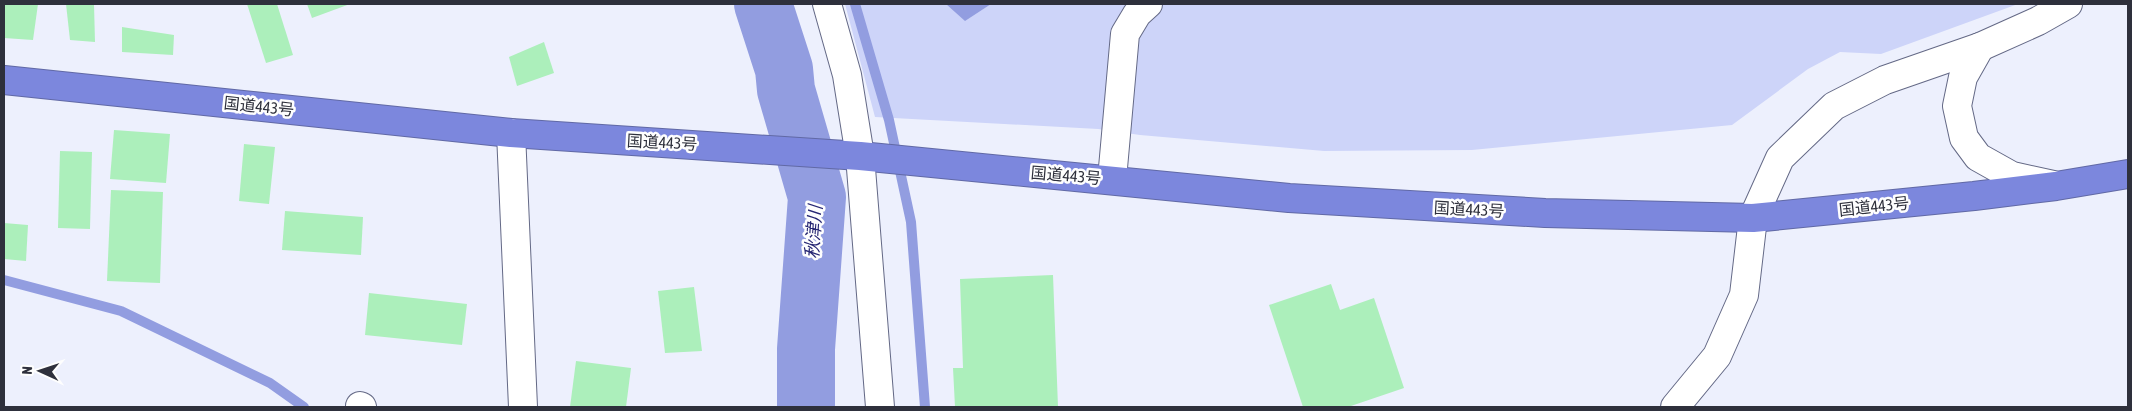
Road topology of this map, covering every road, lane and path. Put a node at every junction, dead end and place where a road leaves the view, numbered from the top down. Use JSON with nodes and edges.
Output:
{"nodes":[{"id":1,"x":827,"y":4,"type":"edge"},
{"id":2,"x":1148,"y":4,"type":"edge"},
{"id":3,"x":2068,"y":4,"type":"edge"},
{"id":4,"x":2034,"y":12,"type":"edge"},
{"id":5,"x":1980,"y":48,"type":"junction"},
{"id":6,"x":4,"y":80,"type":"edge"},
{"id":7,"x":511,"y":132,"type":"junction"},
{"id":8,"x":872,"y":157,"type":"junction"},
{"id":9,"x":2128,"y":174,"type":"edge"},
{"id":10,"x":1112,"y":179,"type":"junction"},
{"id":11,"x":2056,"y":186,"type":"junction"},
{"id":12,"x":1753,"y":218,"type":"junction"},
{"id":13,"x":523,"y":407,"type":"edge"},
{"id":14,"x":880,"y":407,"type":"edge"},
{"id":15,"x":1675,"y":407,"type":"edge"}],
"edges":[{"from":1,"to":8,"type":"street"},
{"from":2,"to":10,"type":"street"},
{"from":3,"to":4,"type":"street"},
{"from":4,"to":5,"type":"street"},
{"from":5,"to":11,"type":"street"},
{"from":5,"to":12,"type":"street"},
{"from":6,"to":7,"type":"highway","name":"国道443号"},
{"from":7,"to":8,"type":"highway","name":"国道443号"},
{"from":7,"to":13,"type":"street"},
{"from":8,"to":10,"type":"highway","name":"国道443号"},
{"from":8,"to":14,"type":"street"},
{"from":9,"to":11,"type":"highway","name":"国道443号"},
{"from":10,"to":12,"type":"highway","name":"国道443号"},
{"from":11,"to":12,"type":"highway","name":"国道443号"},
{"from":12,"to":15,"type":"street"}]}
